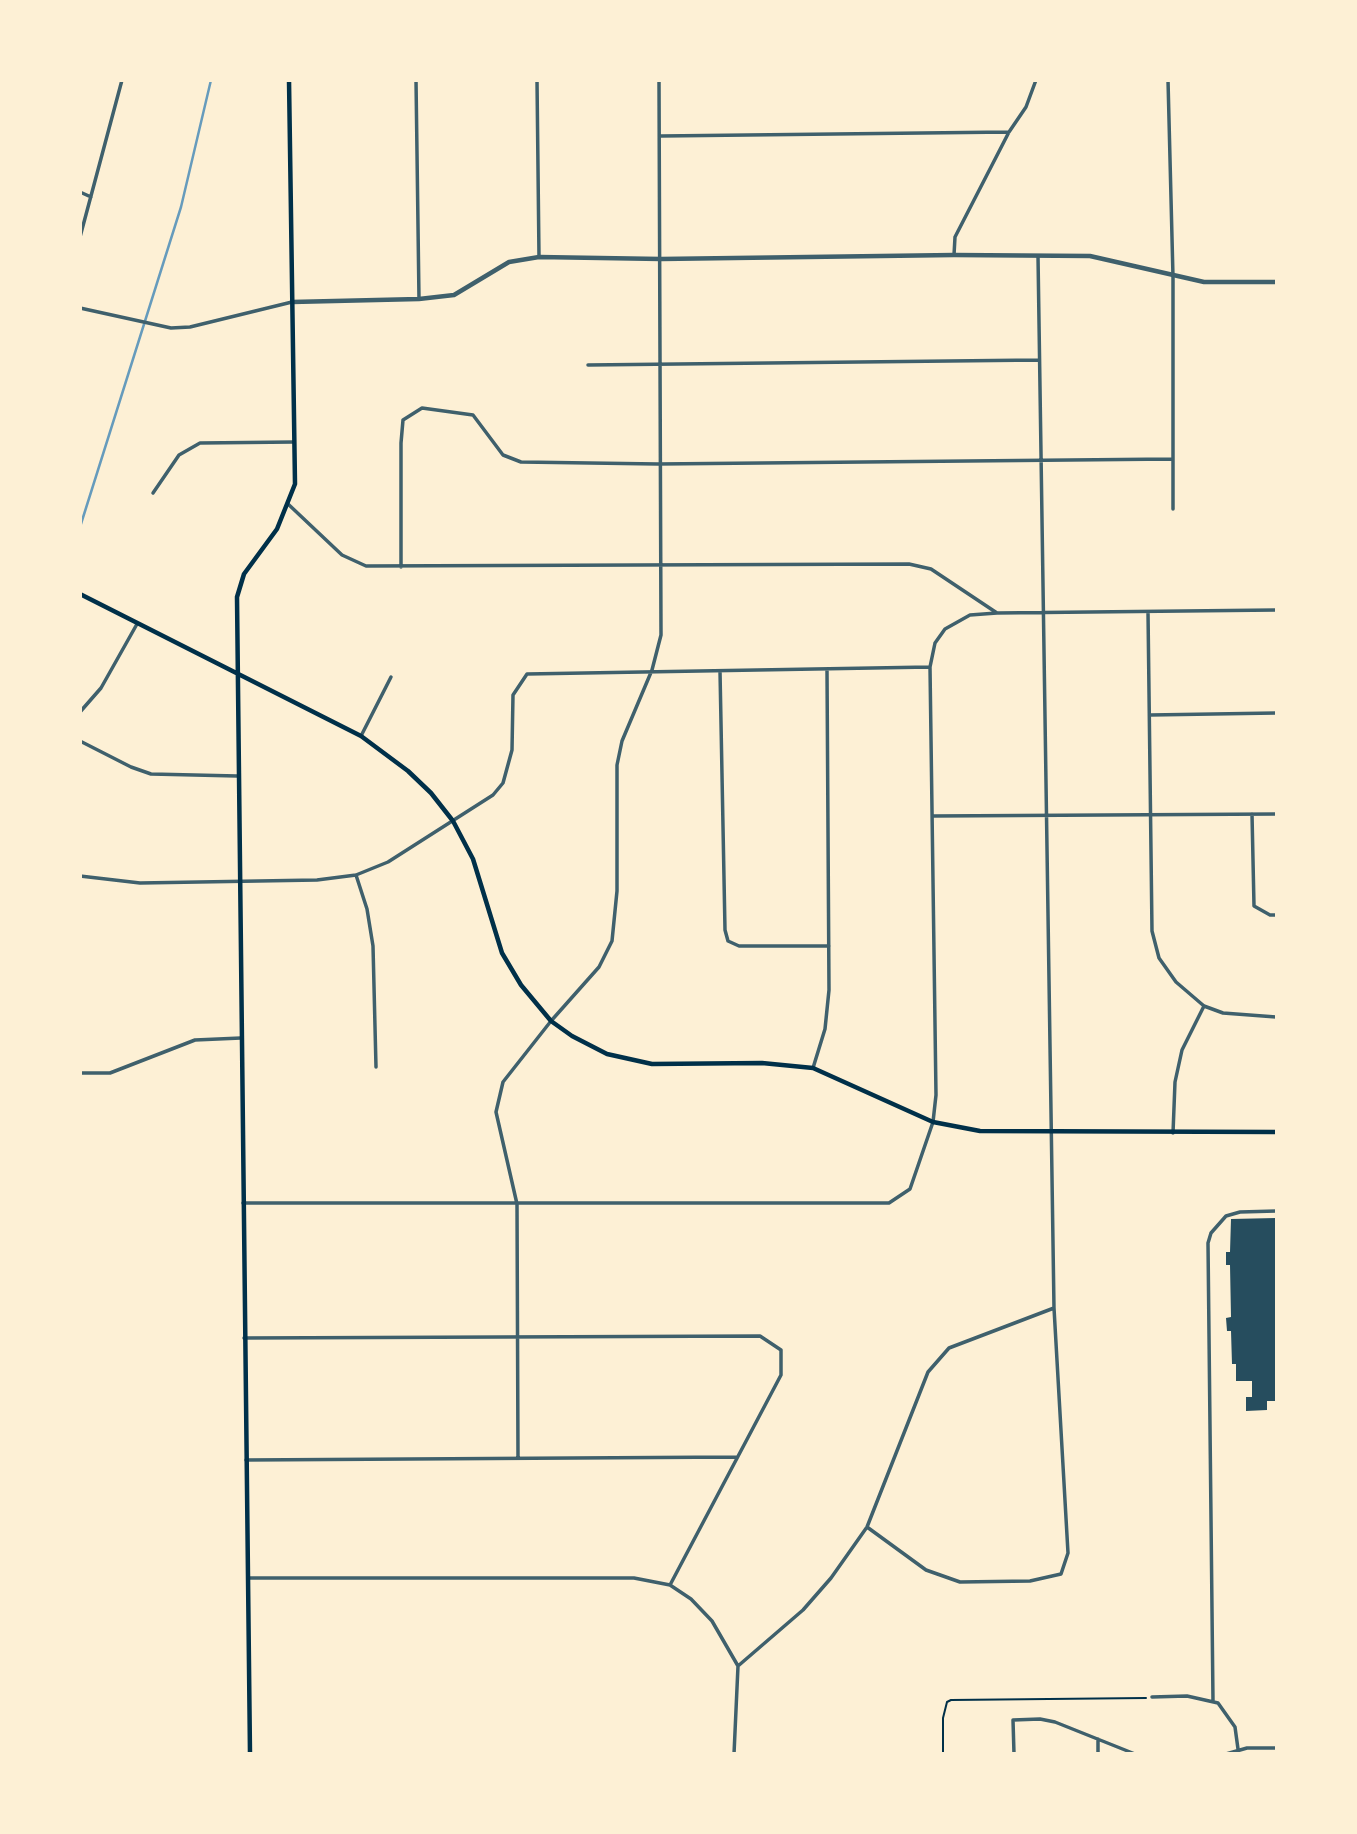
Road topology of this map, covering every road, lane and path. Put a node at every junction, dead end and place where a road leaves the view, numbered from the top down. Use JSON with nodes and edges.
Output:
{"nodes":[{"id":1,"x":122,"y":80,"type":"edge"},
{"id":2,"x":289,"y":80,"type":"edge"},
{"id":3,"x":416,"y":80,"type":"edge"},
{"id":4,"x":537,"y":80,"type":"edge"},
{"id":5,"x":659,"y":80,"type":"edge"},
{"id":6,"x":1036,"y":80,"type":"edge"},
{"id":7,"x":1168,"y":80,"type":"edge"},
{"id":8,"x":1009,"y":132,"type":"junction"},
{"id":9,"x":660,"y":136,"type":"junction"},
{"id":10,"x":80,"y":192,"type":"edge"},
{"id":11,"x":91,"y":197,"type":"junction"},
{"id":12,"x":80,"y":237,"type":"edge"},
{"id":13,"x":954,"y":255,"type":"junction"},
{"id":14,"x":1038,"y":256,"type":"junction"},
{"id":15,"x":539,"y":257,"type":"junction"},
{"id":16,"x":661,"y":259,"type":"junction"},
{"id":17,"x":1173,"y":277,"type":"junction"},
{"id":18,"x":1276,"y":282,"type":"edge"},
{"id":19,"x":419,"y":299,"type":"junction"},
{"id":20,"x":292,"y":302,"type":"junction"},
{"id":21,"x":80,"y":308,"type":"edge"},
{"id":22,"x":1039,"y":360,"type":"junction"},
{"id":23,"x":588,"y":365,"type":"dead end"},
{"id":24,"x":660,"y":365,"type":"junction"},
{"id":25,"x":296,"y":442,"type":"junction"},
{"id":26,"x":1173,"y":459,"type":"junction"},
{"id":27,"x":1042,"y":461,"type":"junction"},
{"id":28,"x":658,"y":464,"type":"junction"},
{"id":29,"x":153,"y":493,"type":"dead end"},
{"id":30,"x":288,"y":504,"type":"junction"},
{"id":31,"x":1173,"y":509,"type":"dead end"},
{"id":32,"x":660,"y":566,"type":"junction"},
{"id":33,"x":401,"y":568,"type":"junction"},
{"id":34,"x":80,"y":594,"type":"edge"},
{"id":35,"x":1276,"y":610,"type":"edge"},
{"id":36,"x":997,"y":612,"type":"junction"},
{"id":37,"x":1148,"y":612,"type":"junction"},
{"id":38,"x":1042,"y":613,"type":"junction"},
{"id":39,"x":136,"y":624,"type":"junction"},
{"id":40,"x":930,"y":667,"type":"junction"},
{"id":41,"x":652,"y":670,"type":"junction"},
{"id":42,"x":827,"y":670,"type":"junction"},
{"id":43,"x":720,"y":671,"type":"junction"},
{"id":44,"x":237,"y":675,"type":"junction"},
{"id":45,"x":391,"y":677,"type":"dead end"},
{"id":46,"x":80,"y":712,"type":"edge"},
{"id":47,"x":1276,"y":713,"type":"edge"},
{"id":48,"x":1150,"y":715,"type":"junction"},
{"id":49,"x":361,"y":736,"type":"junction"},
{"id":50,"x":80,"y":741,"type":"edge"},
{"id":51,"x":237,"y":776,"type":"junction"},
{"id":52,"x":1252,"y":814,"type":"junction"},
{"id":53,"x":1276,"y":814,"type":"edge"},
{"id":54,"x":1046,"y":815,"type":"junction"},
{"id":55,"x":933,"y":816,"type":"junction"},
{"id":56,"x":1150,"y":817,"type":"junction"},
{"id":57,"x":453,"y":821,"type":"junction"},
{"id":58,"x":356,"y":875,"type":"junction"},
{"id":59,"x":80,"y":876,"type":"edge"},
{"id":60,"x":238,"y":882,"type":"junction"},
{"id":61,"x":1276,"y":915,"type":"edge"},
{"id":62,"x":829,"y":946,"type":"junction"},
{"id":63,"x":1204,"y":1006,"type":"junction"},
{"id":64,"x":1276,"y":1017,"type":"edge"},
{"id":65,"x":551,"y":1021,"type":"junction"},
{"id":66,"x":241,"y":1038,"type":"junction"},
{"id":67,"x":376,"y":1067,"type":"dead end"},
{"id":68,"x":813,"y":1068,"type":"junction"},
{"id":69,"x":80,"y":1073,"type":"edge"},
{"id":70,"x":933,"y":1122,"type":"junction"},
{"id":71,"x":1050,"y":1131,"type":"junction"},
{"id":72,"x":1276,"y":1132,"type":"edge"},
{"id":73,"x":1173,"y":1133,"type":"junction"},
{"id":74,"x":243,"y":1203,"type":"junction"},
{"id":75,"x":517,"y":1204,"type":"junction"},
{"id":76,"x":1276,"y":1211,"type":"edge"},
{"id":77,"x":1054,"y":1308,"type":"junction"},
{"id":78,"x":517,"y":1336,"type":"junction"},
{"id":79,"x":244,"y":1338,"type":"junction"},
{"id":80,"x":737,"y":1457,"type":"junction"},
{"id":81,"x":518,"y":1458,"type":"junction"},
{"id":82,"x":246,"y":1460,"type":"junction"},
{"id":83,"x":867,"y":1527,"type":"junction"},
{"id":84,"x":249,"y":1578,"type":"junction"},
{"id":85,"x":670,"y":1585,"type":"junction"},
{"id":86,"x":738,"y":1666,"type":"junction"},
{"id":87,"x":1152,"y":1697,"type":"joint"},
{"id":88,"x":1213,"y":1701,"type":"junction"},
{"id":89,"x":1098,"y":1739,"type":"junction"},
{"id":90,"x":1276,"y":1748,"type":"edge"},
{"id":91,"x":1238,"y":1749,"type":"junction"},
{"id":92,"x":250,"y":1754,"type":"edge"},
{"id":93,"x":734,"y":1754,"type":"edge"},
{"id":94,"x":943,"y":1754,"type":"edge"},
{"id":95,"x":1014,"y":1754,"type":"edge"},
{"id":96,"x":1098,"y":1754,"type":"edge"},
{"id":97,"x":1135,"y":1754,"type":"edge"},
{"id":98,"x":1226,"y":1754,"type":"edge"}],
"edges":[{"from":1,"to":11,"type":"street"},
{"from":2,"to":20,"type":"main road"},
{"from":3,"to":19,"type":"street"},
{"from":4,"to":15,"type":"street"},
{"from":5,"to":9,"type":"street"},
{"from":6,"to":8,"type":"street"},
{"from":7,"to":17,"type":"street"},
{"from":8,"to":9,"type":"street"},
{"from":8,"to":13,"type":"street"},
{"from":9,"to":16,"type":"street"},
{"from":10,"to":11,"type":"street"},
{"from":11,"to":12,"type":"street"},
{"from":13,"to":14,"type":"street"},
{"from":13,"to":16,"type":"street"},
{"from":14,"to":17,"type":"street"},
{"from":14,"to":22,"type":"street"},
{"from":15,"to":16,"type":"street"},
{"from":15,"to":19,"type":"street"},
{"from":16,"to":24,"type":"street"},
{"from":17,"to":18,"type":"street"},
{"from":17,"to":26,"type":"street"},
{"from":19,"to":20,"type":"street"},
{"from":20,"to":21,"type":"street"},
{"from":20,"to":25,"type":"main road"},
{"from":22,"to":24,"type":"street"},
{"from":22,"to":27,"type":"street"},
{"from":23,"to":24,"type":"street"},
{"from":24,"to":28,"type":"street"},
{"from":25,"to":29,"type":"street"},
{"from":25,"to":30,"type":"main road"},
{"from":26,"to":27,"type":"street"},
{"from":26,"to":31,"type":"street"},
{"from":27,"to":28,"type":"street"},
{"from":27,"to":38,"type":"street"},
{"from":28,"to":32,"type":"street"},
{"from":28,"to":33,"type":"street"},
{"from":30,"to":33,"type":"street"},
{"from":30,"to":44,"type":"main road"},
{"from":32,"to":33,"type":"street"},
{"from":32,"to":36,"type":"street"},
{"from":32,"to":41,"type":"street"},
{"from":34,"to":39,"type":"main road"},
{"from":35,"to":37,"type":"street"},
{"from":36,"to":38,"type":"street"},
{"from":36,"to":40,"type":"street"},
{"from":37,"to":38,"type":"street"},
{"from":37,"to":48,"type":"street"},
{"from":38,"to":54,"type":"street"},
{"from":39,"to":44,"type":"main road"},
{"from":39,"to":46,"type":"street"},
{"from":40,"to":42,"type":"street"},
{"from":40,"to":55,"type":"street"},
{"from":41,"to":43,"type":"street"},
{"from":41,"to":57,"type":"street"},
{"from":41,"to":65,"type":"street"},
{"from":42,"to":43,"type":"street"},
{"from":42,"to":62,"type":"street"},
{"from":43,"to":62,"type":"street"},
{"from":44,"to":49,"type":"main road"},
{"from":44,"to":51,"type":"main road"},
{"from":45,"to":49,"type":"street"},
{"from":47,"to":48,"type":"street"},
{"from":48,"to":56,"type":"street"},
{"from":49,"to":57,"type":"main road"},
{"from":50,"to":51,"type":"street"},
{"from":51,"to":60,"type":"main road"},
{"from":52,"to":53,"type":"street"},
{"from":52,"to":56,"type":"street"},
{"from":52,"to":61,"type":"street"},
{"from":54,"to":55,"type":"street"},
{"from":54,"to":56,"type":"street"},
{"from":54,"to":71,"type":"street"},
{"from":55,"to":70,"type":"street"},
{"from":56,"to":63,"type":"street"},
{"from":57,"to":58,"type":"street"},
{"from":57,"to":65,"type":"main road"},
{"from":58,"to":60,"type":"street"},
{"from":58,"to":67,"type":"street"},
{"from":59,"to":60,"type":"street"},
{"from":60,"to":66,"type":"main road"},
{"from":62,"to":68,"type":"street"},
{"from":63,"to":64,"type":"street"},
{"from":63,"to":73,"type":"street"},
{"from":65,"to":68,"type":"main road"},
{"from":65,"to":75,"type":"street"},
{"from":66,"to":69,"type":"street"},
{"from":66,"to":74,"type":"main road"},
{"from":68,"to":70,"type":"main road"},
{"from":70,"to":71,"type":"main road"},
{"from":70,"to":75,"type":"street"},
{"from":71,"to":73,"type":"main road"},
{"from":71,"to":77,"type":"street"},
{"from":72,"to":73,"type":"main road"},
{"from":74,"to":75,"type":"street"},
{"from":74,"to":79,"type":"main road"},
{"from":75,"to":78,"type":"street"},
{"from":76,"to":88,"type":"street"},
{"from":77,"to":83,"type":"street"},
{"from":77,"to":83,"type":"street"},
{"from":78,"to":79,"type":"street"},
{"from":78,"to":80,"type":"street"},
{"from":78,"to":81,"type":"street"},
{"from":79,"to":82,"type":"main road"},
{"from":80,"to":81,"type":"street"},
{"from":80,"to":85,"type":"street"},
{"from":81,"to":82,"type":"street"},
{"from":82,"to":84,"type":"main road"},
{"from":83,"to":86,"type":"street"},
{"from":84,"to":85,"type":"street"},
{"from":84,"to":92,"type":"main road"},
{"from":85,"to":86,"type":"street"},
{"from":86,"to":93,"type":"street"},
{"from":87,"to":88,"type":"street"},
{"from":87,"to":94,"type":"path"},
{"from":88,"to":91,"type":"street"},
{"from":89,"to":95,"type":"street"},
{"from":89,"to":96,"type":"street"},
{"from":89,"to":97,"type":"street"},
{"from":90,"to":91,"type":"street"},
{"from":91,"to":98,"type":"street"}]}
